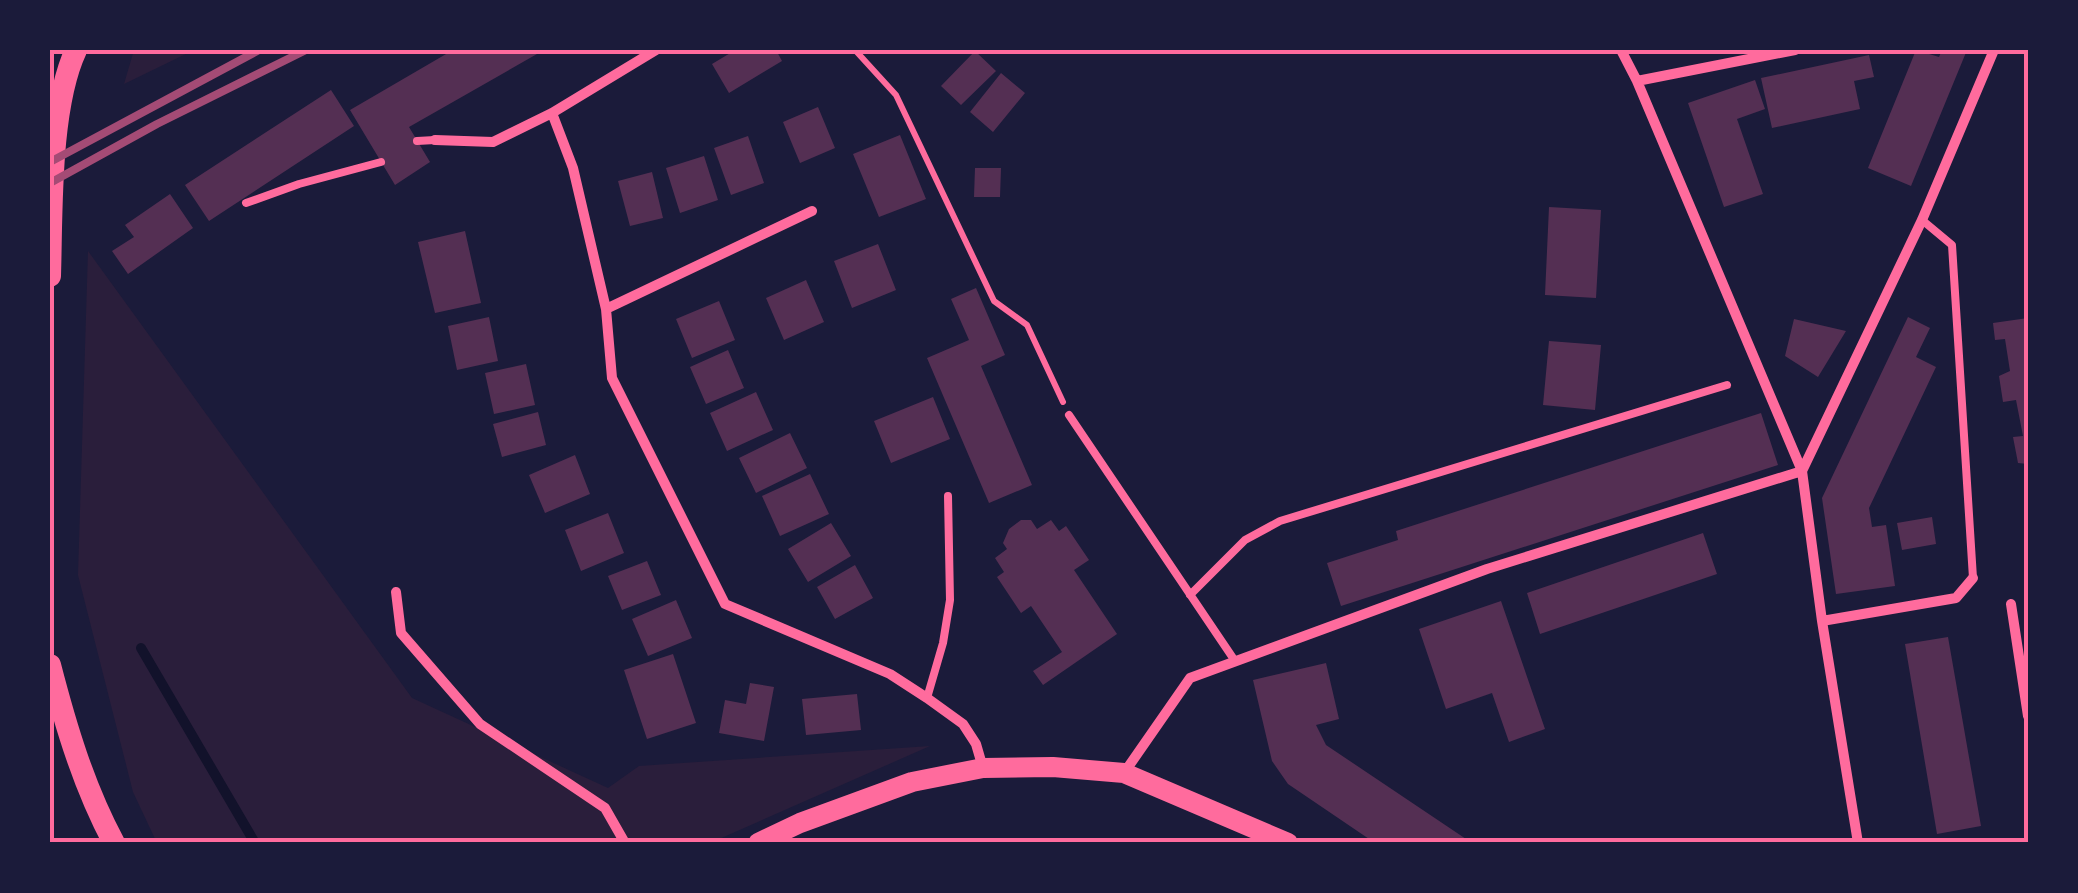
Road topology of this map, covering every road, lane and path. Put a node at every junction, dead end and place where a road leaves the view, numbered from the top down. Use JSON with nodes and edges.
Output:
{"nodes":[{"id":1,"x":76,"y":50,"type":"edge"},
{"id":2,"x":656,"y":50,"type":"edge"},
{"id":3,"x":855,"y":50,"type":"edge"},
{"id":4,"x":1621,"y":50,"type":"edge"},
{"id":5,"x":1794,"y":50,"type":"edge"},
{"id":6,"x":1994,"y":50,"type":"edge"},
{"id":7,"x":1637,"y":81,"type":"junction"},
{"id":8,"x":552,"y":113,"type":"junction"},
{"id":9,"x":436,"y":140,"type":"joint"},
{"id":10,"x":417,"y":141,"type":"dead end"},
{"id":11,"x":381,"y":162,"type":"dead end"},
{"id":12,"x":246,"y":203,"type":"dead end"},
{"id":13,"x":812,"y":210,"type":"dead end"},
{"id":14,"x":1922,"y":220,"type":"junction"},
{"id":15,"x":50,"y":276,"type":"edge"},
{"id":16,"x":606,"y":309,"type":"junction"},
{"id":17,"x":1727,"y":385,"type":"dead end"},
{"id":18,"x":1069,"y":415,"type":"joint"},
{"id":19,"x":1802,"y":471,"type":"junction"},
{"id":20,"x":948,"y":496,"type":"dead end"},
{"id":21,"x":1974,"y":578,"type":"joint"},
{"id":22,"x":396,"y":592,"type":"dead end"},
{"id":23,"x":1190,"y":595,"type":"junction"},
{"id":24,"x":2010,"y":604,"type":"dead end"},
{"id":25,"x":1822,"y":621,"type":"junction"},
{"id":26,"x":1235,"y":662,"type":"junction"},
{"id":27,"x":50,"y":665,"type":"edge"},
{"id":28,"x":927,"y":698,"type":"junction"},
{"id":29,"x":2028,"y":716,"type":"edge"},
{"id":30,"x":983,"y":768,"type":"junction"},
{"id":31,"x":1124,"y":773,"type":"junction"},
{"id":32,"x":114,"y":843,"type":"edge"},
{"id":33,"x":626,"y":843,"type":"edge"},
{"id":34,"x":758,"y":843,"type":"edge"},
{"id":35,"x":1288,"y":843,"type":"edge"},
{"id":36,"x":1858,"y":843,"type":"edge"}],
"edges":[{"from":1,"to":15,"type":"main road"},
{"from":2,"to":8,"type":"street"},
{"from":3,"to":18,"type":"path"},
{"from":4,"to":7,"type":"street"},
{"from":5,"to":7,"type":"street"},
{"from":6,"to":14,"type":"street"},
{"from":7,"to":19,"type":"street"},
{"from":8,"to":9,"type":"street"},
{"from":8,"to":16,"type":"street"},
{"from":9,"to":10,"type":"lane"},
{"from":11,"to":12,"type":"lane"},
{"from":13,"to":16,"type":"street"},
{"from":14,"to":19,"type":"street"},
{"from":14,"to":21,"type":"lane"},
{"from":16,"to":28,"type":"street"},
{"from":17,"to":23,"type":"lane"},
{"from":18,"to":23,"type":"lane"},
{"from":19,"to":25,"type":"street"},
{"from":19,"to":26,"type":"street"},
{"from":20,"to":28,"type":"lane"},
{"from":21,"to":25,"type":"street"},
{"from":22,"to":33,"type":"street"},
{"from":23,"to":26,"type":"lane"},
{"from":24,"to":29,"type":"street"},
{"from":25,"to":36,"type":"street"},
{"from":26,"to":31,"type":"street"},
{"from":27,"to":32,"type":"main road"},
{"from":28,"to":30,"type":"street"},
{"from":30,"to":31,"type":"main road"},
{"from":30,"to":34,"type":"main road"},
{"from":31,"to":35,"type":"main road"}]}
